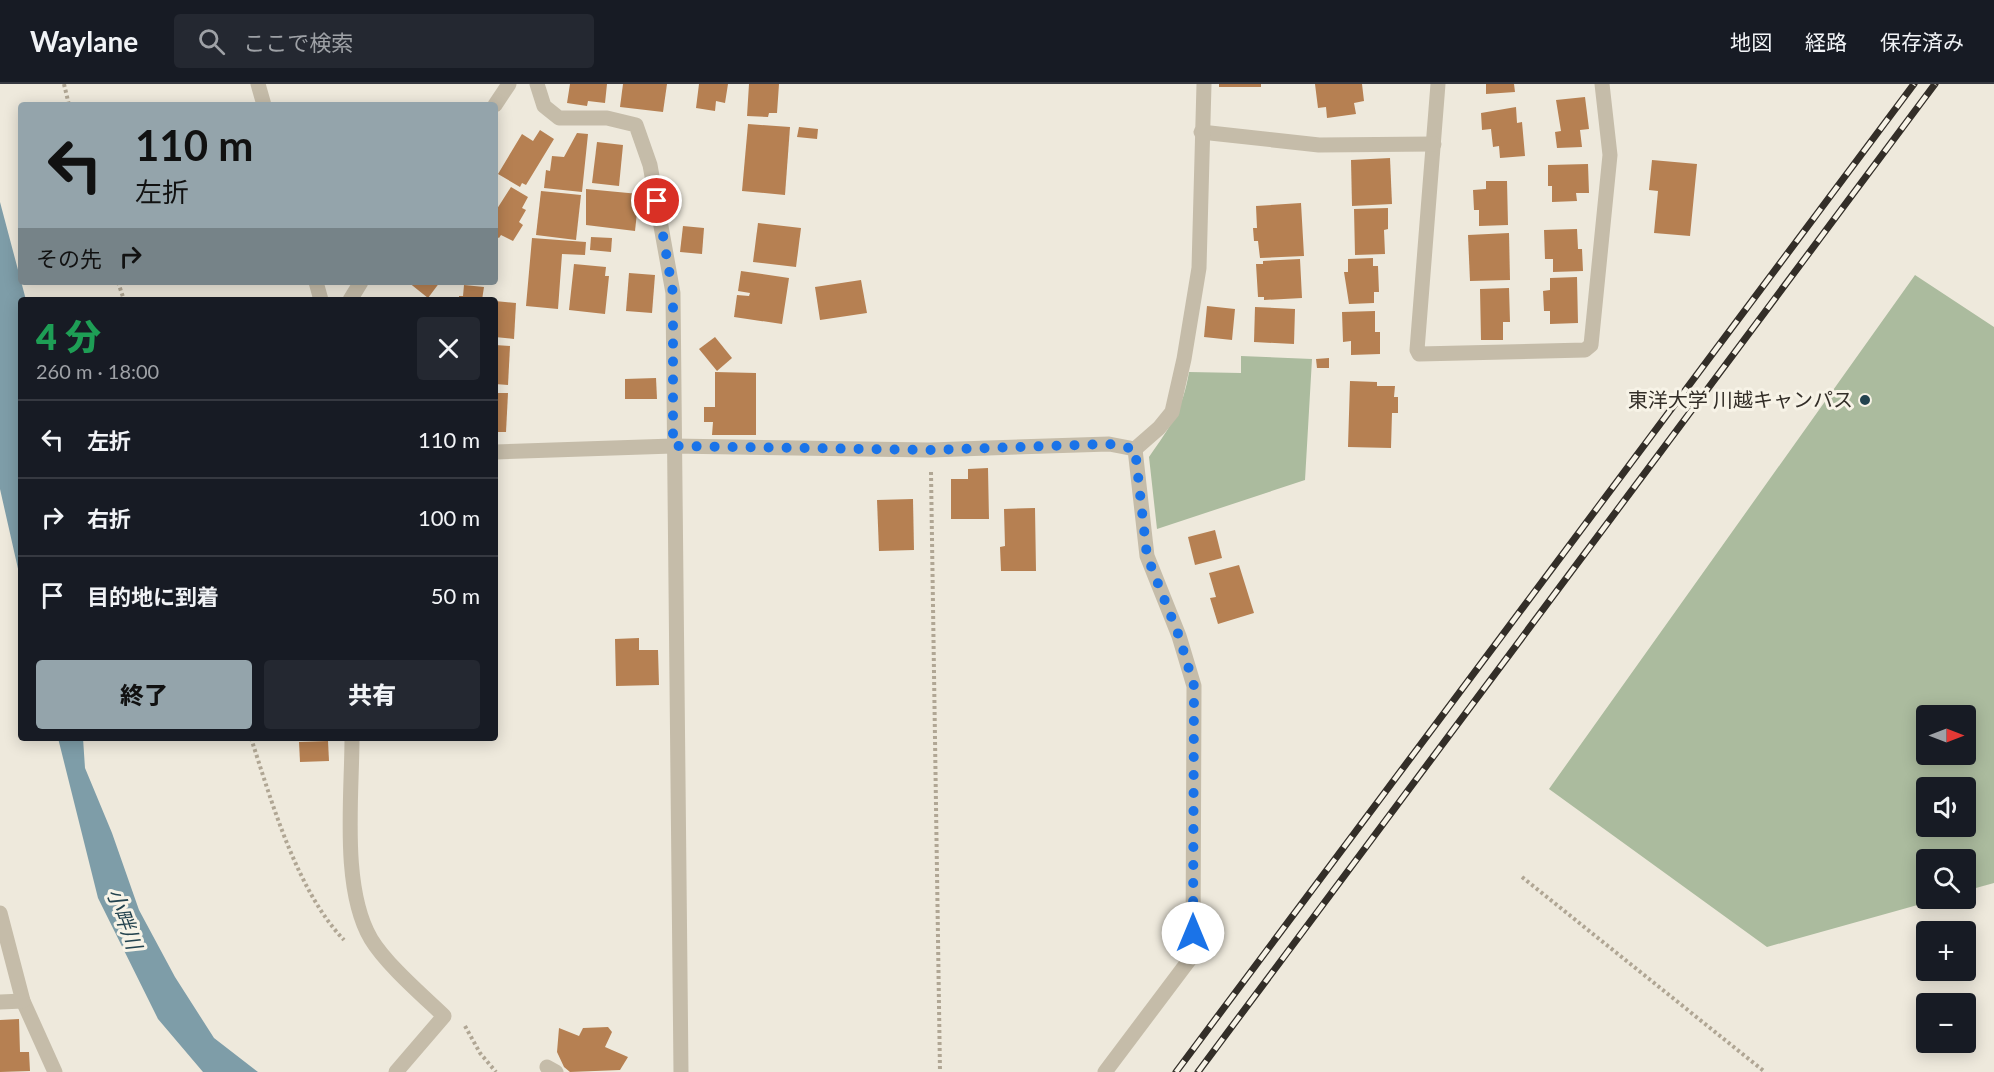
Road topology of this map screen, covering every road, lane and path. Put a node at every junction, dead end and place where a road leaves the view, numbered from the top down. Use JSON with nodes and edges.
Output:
{"nodes":[{"id":1,"x":64,"y":84,"type":"edge"},
{"id":2,"x":258,"y":84,"type":"edge"},
{"id":3,"x":509,"y":84,"type":"edge"},
{"id":4,"x":537,"y":84,"type":"edge"},
{"id":5,"x":1204,"y":84,"type":"edge"},
{"id":6,"x":1438,"y":84,"type":"edge"},
{"id":7,"x":1602,"y":84,"type":"edge"},
{"id":8,"x":68,"y":102,"type":"edge"},
{"id":9,"x":263,"y":102,"type":"edge"},
{"id":10,"x":497,"y":102,"type":"edge"},
{"id":11,"x":1201,"y":132,"type":"junction"},
{"id":12,"x":1434,"y":144,"type":"junction"},
{"id":13,"x":673,"y":446,"type":"junction"},
{"id":14,"x":1135,"y":449,"type":"junction"},
{"id":15,"x":930,"y":450,"type":"junction"},
{"id":16,"x":498,"y":452,"type":"edge"},
{"id":17,"x":252,"y":741,"type":"edge"},
{"id":18,"x":352,"y":741,"type":"edge"},
{"id":19,"x":1522,"y":877,"type":"dead end"},
{"id":20,"x":0,"y":913,"type":"edge"},
{"id":21,"x":352,"y":948,"type":"dead end"},
{"id":22,"x":23,"y":1001,"type":"junction"},
{"id":23,"x":0,"y":1002,"type":"edge"},
{"id":24,"x":444,"y":1016,"type":"junction"},
{"id":25,"x":55,"y":1072,"type":"edge"},
{"id":26,"x":396,"y":1072,"type":"edge"},
{"id":27,"x":496,"y":1072,"type":"edge"},
{"id":28,"x":681,"y":1072,"type":"edge"},
{"id":29,"x":940,"y":1072,"type":"edge"},
{"id":30,"x":1105,"y":1072,"type":"edge"},
{"id":31,"x":1765,"y":1072,"type":"edge"}],
"edges":[{"from":1,"to":8,"type":"path"},
{"from":2,"to":9,"type":"street"},
{"from":3,"to":10,"type":"street"},
{"from":4,"to":13,"type":"street"},
{"from":5,"to":11,"type":"street"},
{"from":6,"to":12,"type":"street"},
{"from":7,"to":12,"type":"street"},
{"from":11,"to":12,"type":"street"},
{"from":11,"to":14,"type":"street"},
{"from":13,"to":15,"type":"street"},
{"from":13,"to":16,"type":"street"},
{"from":13,"to":28,"type":"street"},
{"from":14,"to":15,"type":"street"},
{"from":14,"to":30,"type":"street"},
{"from":15,"to":29,"type":"path"},
{"from":17,"to":21,"type":"path"},
{"from":18,"to":24,"type":"street"},
{"from":19,"to":31,"type":"path"},
{"from":20,"to":22,"type":"street"},
{"from":22,"to":23,"type":"street"},
{"from":22,"to":25,"type":"street"},
{"from":24,"to":26,"type":"street"},
{"from":24,"to":27,"type":"path"}]}
